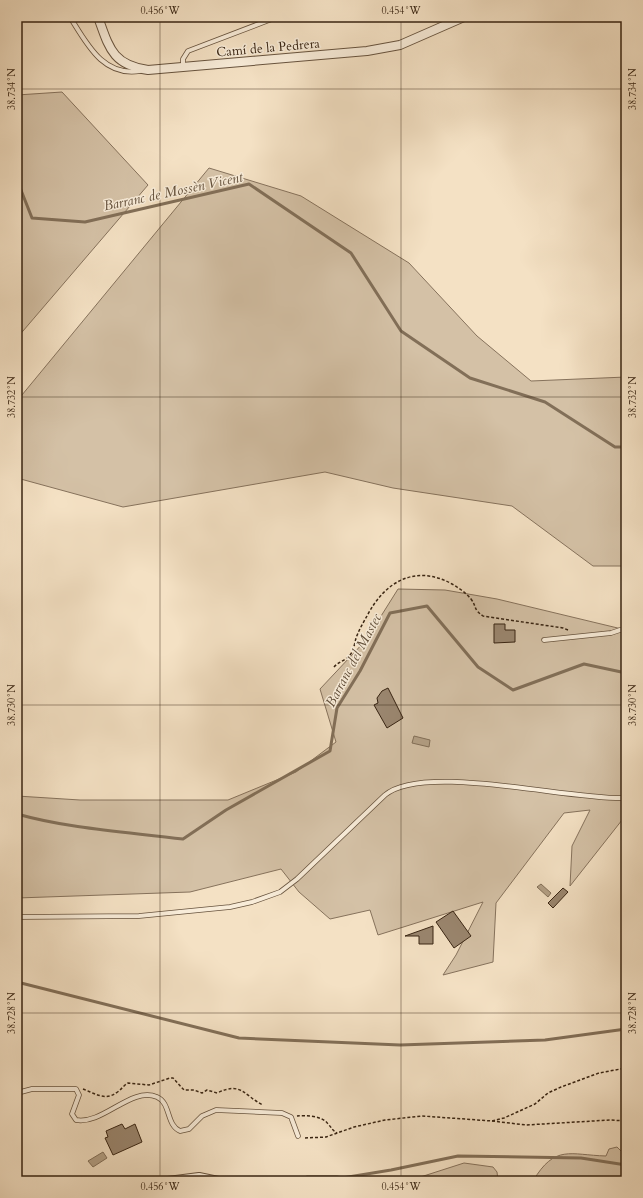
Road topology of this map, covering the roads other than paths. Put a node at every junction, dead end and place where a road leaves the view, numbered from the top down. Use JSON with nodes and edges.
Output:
{"nodes":[{"id":1,"x":70,"y":17,"type":"edge"},
{"id":2,"x":98,"y":17,"type":"edge"},
{"id":3,"x":277,"y":17,"type":"edge"},
{"id":4,"x":464,"y":17,"type":"edge"},
{"id":5,"x":183,"y":66,"type":"junction"},
{"id":6,"x":148,"y":70,"type":"junction"},
{"id":7,"x":626,"y":628,"type":"edge"},
{"id":8,"x":544,"y":640,"type":"dead end"},
{"id":9,"x":626,"y":798,"type":"edge"},
{"id":10,"x":17,"y":917,"type":"edge"},
{"id":11,"x":17,"y":1093,"type":"edge"},
{"id":12,"x":298,"y":1136,"type":"road end"},
{"id":13,"x":168,"y":1181,"type":"edge"},
{"id":14,"x":218,"y":1181,"type":"edge"}],
"edges":[{"from":1,"to":6,"type":"lane"},
{"from":2,"to":6,"type":"street","name":"Camí de la Pedrera"},
{"from":3,"to":5,"type":"lane"},
{"from":4,"to":5,"type":"street","name":"Camí de la Pedrera"},
{"from":5,"to":6,"type":"street","name":"Camí de la Pedrera"},
{"from":7,"to":8,"type":"lane"},
{"from":9,"to":10,"type":"lane"},
{"from":11,"to":12,"type":"lane"},
{"from":13,"to":14,"type":"street"}]}
